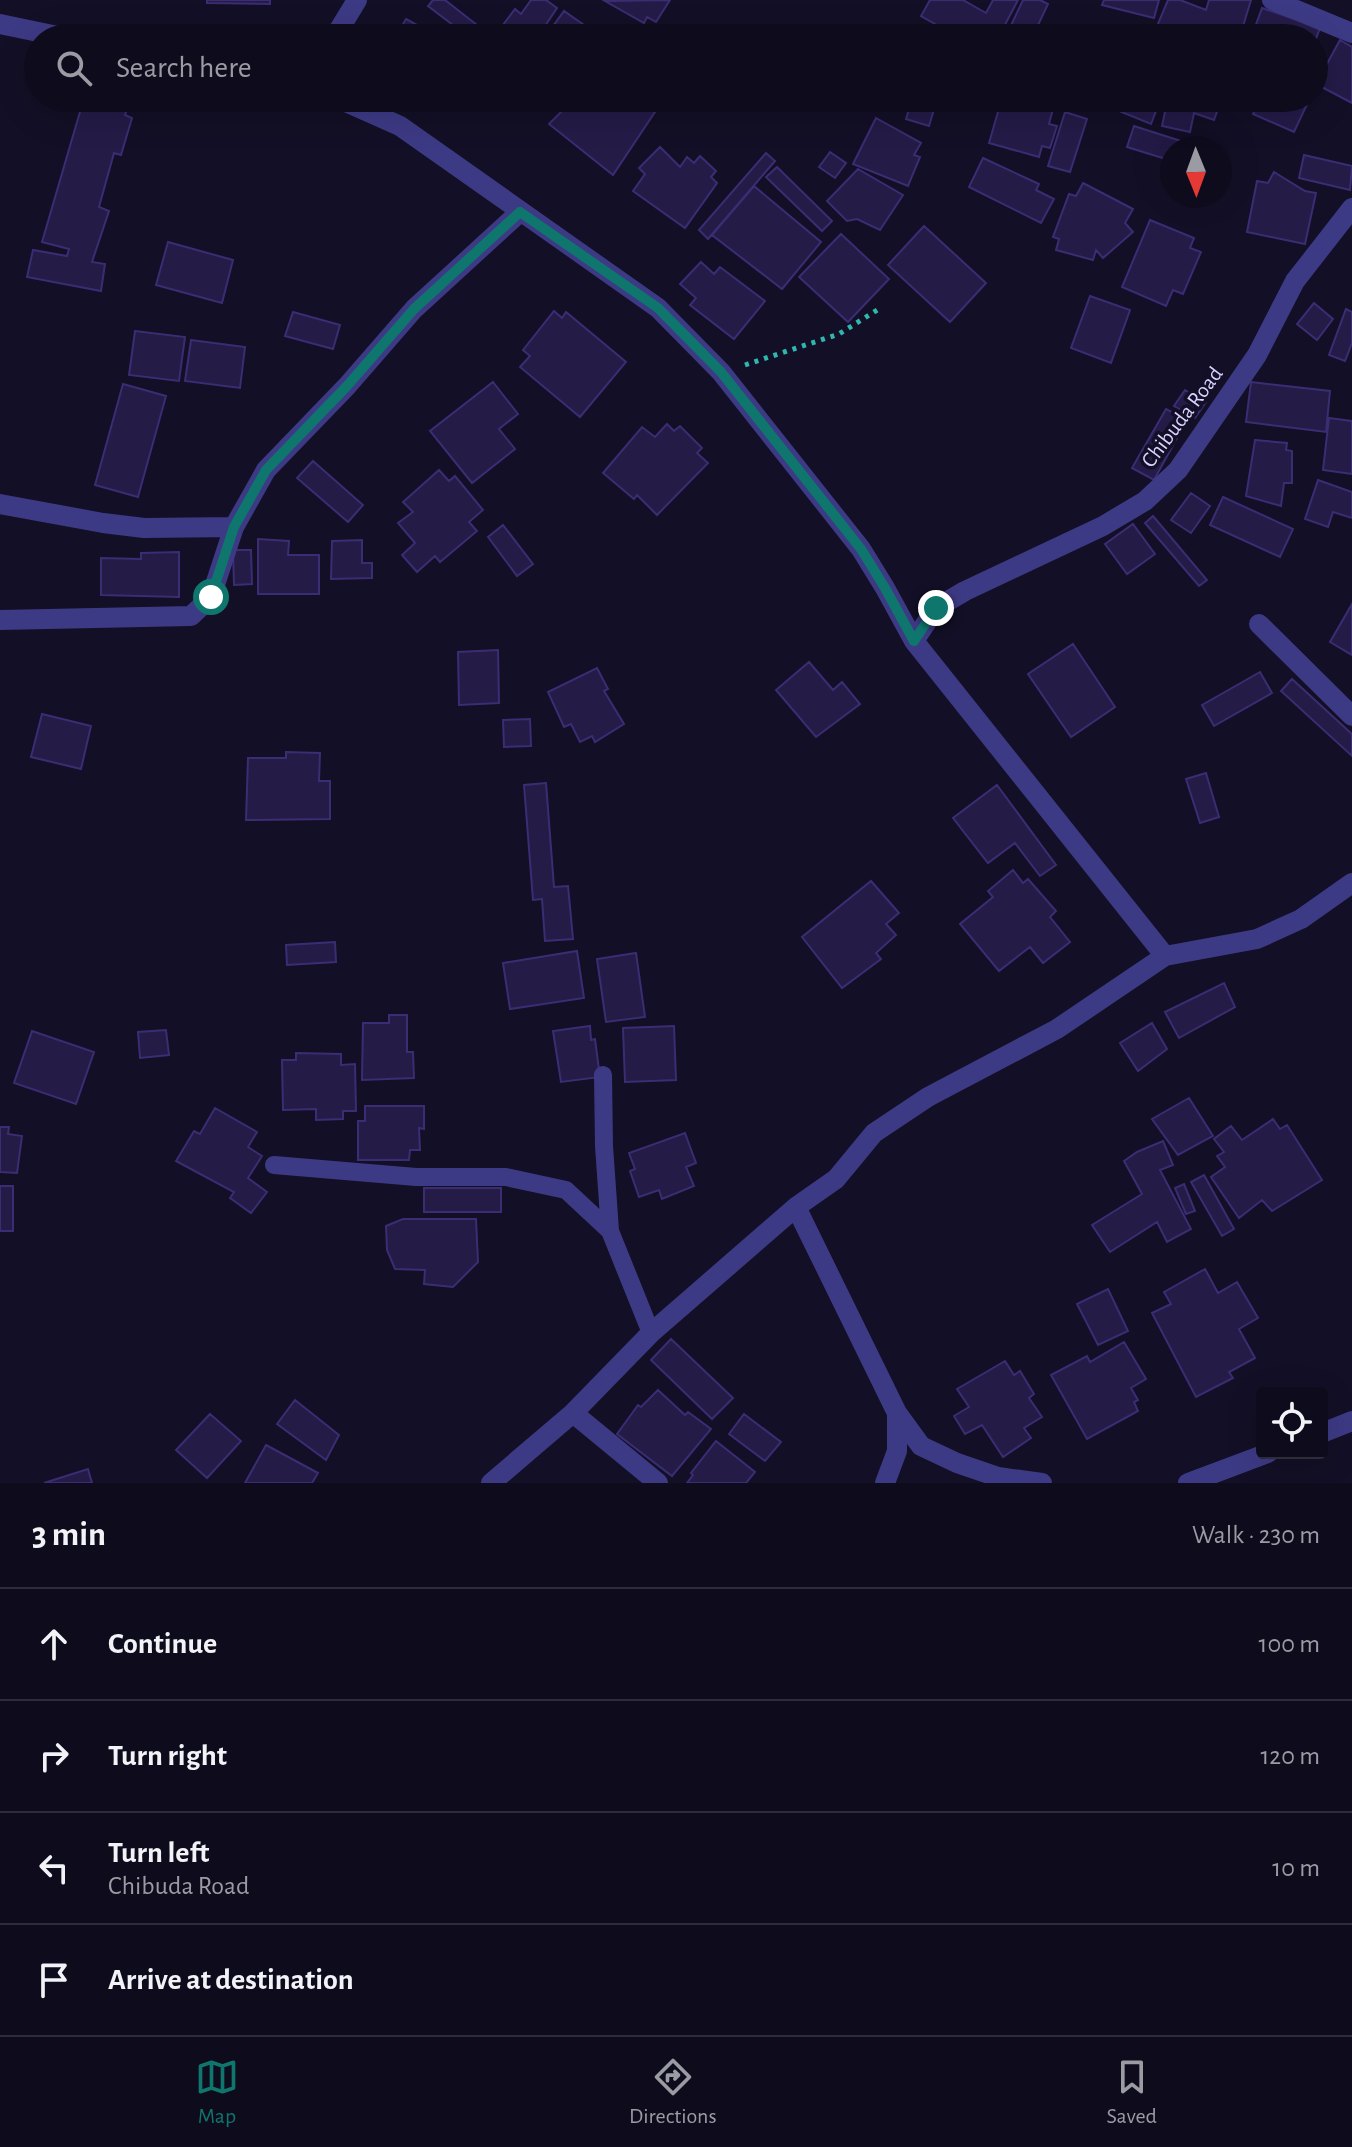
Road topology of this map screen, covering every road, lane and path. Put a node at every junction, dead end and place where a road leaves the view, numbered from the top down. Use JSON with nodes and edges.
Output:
{"nodes":[{"id":1,"x":357,"y":0,"type":"edge"},
{"id":2,"x":1272,"y":0,"type":"edge"},
{"id":3,"x":0,"y":24,"type":"edge"},
{"id":4,"x":342,"y":24,"type":"edge"},
{"id":5,"x":24,"y":29,"type":"edge"},
{"id":6,"x":1352,"y":33,"type":"edge"},
{"id":7,"x":368,"y":112,"type":"edge"},
{"id":8,"x":1352,"y":208,"type":"edge"},
{"id":9,"x":520,"y":212,"type":"junction"},
{"id":10,"x":882,"y":307,"type":"dead end"},
{"id":11,"x":721,"y":372,"type":"junction"},
{"id":12,"x":0,"y":504,"type":"edge"},
{"id":13,"x":234,"y":527,"type":"junction"},
{"id":14,"x":0,"y":620,"type":"edge"},
{"id":15,"x":1259,"y":624,"type":"dead end"},
{"id":16,"x":914,"y":641,"type":"junction"},
{"id":17,"x":1352,"y":716,"type":"edge"},
{"id":18,"x":1352,"y":883,"type":"edge"},
{"id":19,"x":1165,"y":956,"type":"junction"},
{"id":20,"x":603,"y":1075,"type":"dead end"},
{"id":21,"x":274,"y":1165,"type":"dead end"},
{"id":22,"x":796,"y":1207,"type":"junction"},
{"id":23,"x":610,"y":1231,"type":"junction"},
{"id":24,"x":651,"y":1333,"type":"junction"},
{"id":25,"x":573,"y":1413,"type":"junction"},
{"id":26,"x":897,"y":1413,"type":"junction"},
{"id":27,"x":1352,"y":1421,"type":"edge"},
{"id":28,"x":1328,"y":1431,"type":"edge"},
{"id":29,"x":1256,"y":1458,"type":"edge"},
{"id":30,"x":491,"y":1483,"type":"edge"},
{"id":31,"x":658,"y":1483,"type":"edge"},
{"id":32,"x":885,"y":1483,"type":"edge"},
{"id":33,"x":1042,"y":1483,"type":"edge"},
{"id":34,"x":1188,"y":1483,"type":"edge"}],
"edges":[{"from":1,"to":4,"type":"street"},
{"from":2,"to":6,"type":"street"},
{"from":3,"to":5,"type":"street"},
{"from":7,"to":9,"type":"street"},
{"from":8,"to":16,"type":"street","name":"Chibuda Road"},
{"from":9,"to":11,"type":"street"},
{"from":9,"to":13,"type":"street"},
{"from":10,"to":11,"type":"path"},
{"from":11,"to":16,"type":"street"},
{"from":12,"to":13,"type":"street"},
{"from":13,"to":14,"type":"street"},
{"from":15,"to":17,"type":"street"},
{"from":16,"to":19,"type":"street"},
{"from":18,"to":19,"type":"street"},
{"from":19,"to":22,"type":"street"},
{"from":20,"to":23,"type":"lane"},
{"from":21,"to":23,"type":"lane"},
{"from":22,"to":24,"type":"street"},
{"from":22,"to":26,"type":"street"},
{"from":23,"to":24,"type":"lane"},
{"from":24,"to":25,"type":"street"},
{"from":25,"to":30,"type":"street"},
{"from":25,"to":31,"type":"street"},
{"from":26,"to":32,"type":"street"},
{"from":26,"to":33,"type":"street"},
{"from":27,"to":28,"type":"street"},
{"from":29,"to":34,"type":"street"}]}
